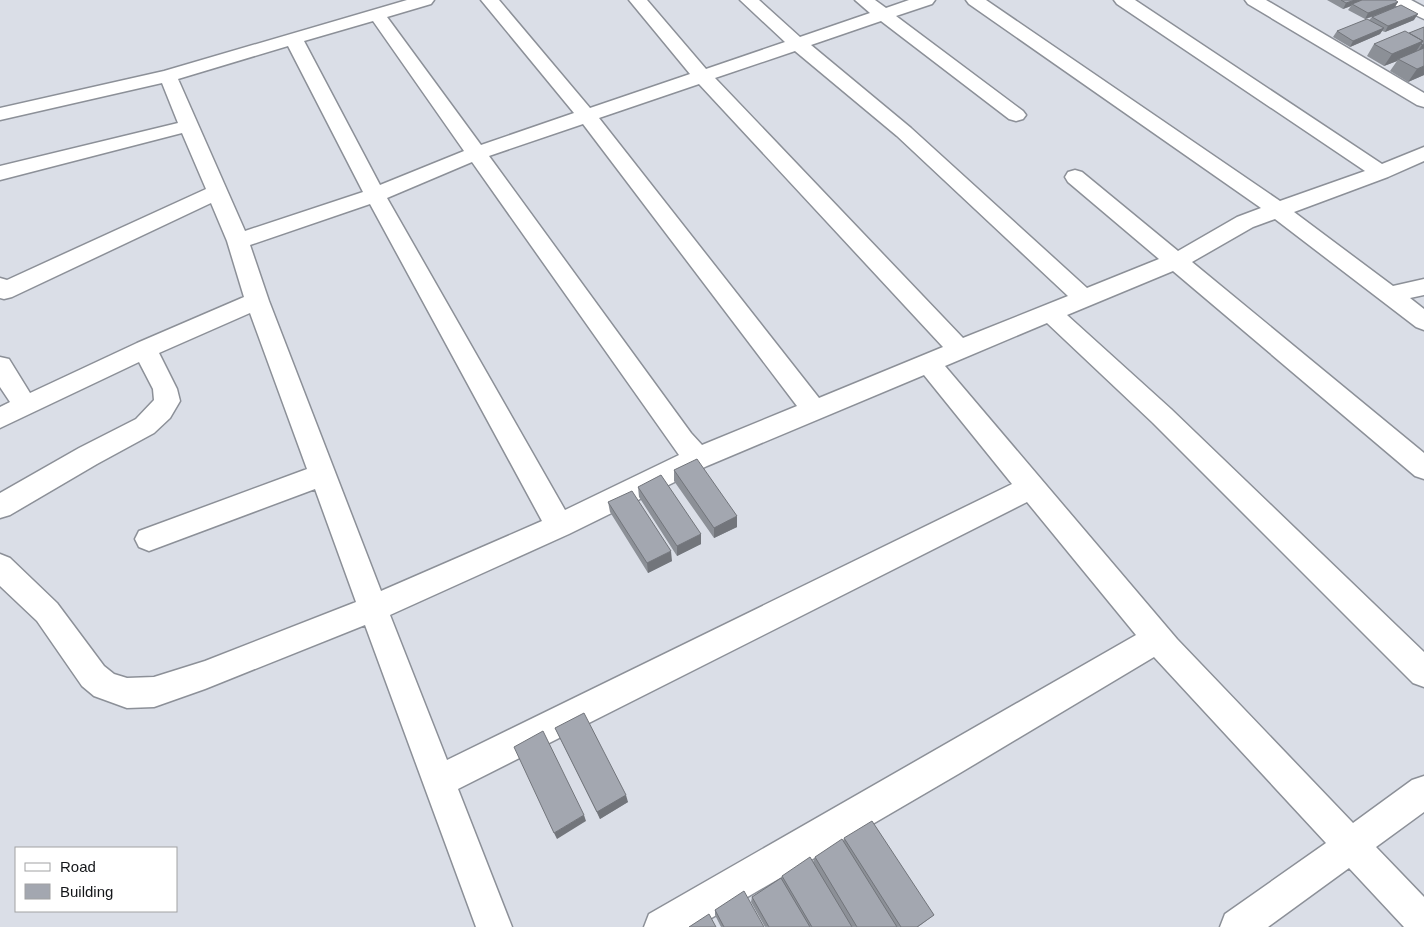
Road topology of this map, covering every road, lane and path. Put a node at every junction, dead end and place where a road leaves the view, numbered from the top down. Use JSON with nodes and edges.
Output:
{"nodes":[{"id":1,"x":425,"y":0,"type":"edge"},
{"id":2,"x":490,"y":0,"type":"edge"},
{"id":3,"x":638,"y":0,"type":"edge"},
{"id":4,"x":750,"y":0,"type":"edge"},
{"id":5,"x":864,"y":0,"type":"edge"},
{"id":6,"x":926,"y":0,"type":"edge"},
{"id":7,"x":975,"y":0,"type":"edge"},
{"id":8,"x":1123,"y":0,"type":"edge"},
{"id":9,"x":1254,"y":0,"type":"edge"},
{"id":10,"x":1398,"y":0,"type":"edge"},
{"id":11,"x":376,"y":14,"type":"junction"},
{"id":12,"x":1424,"y":14,"type":"edge"},
{"id":13,"x":881,"y":15,"type":"junction"},
{"id":14,"x":293,"y":38,"type":"junction"},
{"id":15,"x":798,"y":44,"type":"junction"},
{"id":16,"x":168,"y":76,"type":"junction"},
{"id":17,"x":702,"y":76,"type":"junction"},
{"id":18,"x":1424,"y":102,"type":"edge"},
{"id":19,"x":0,"y":114,"type":"edge"},
{"id":20,"x":1016,"y":115,"type":"dead end"},
{"id":21,"x":587,"y":116,"type":"junction"},
{"id":22,"x":188,"y":126,"type":"junction"},
{"id":23,"x":477,"y":153,"type":"junction"},
{"id":24,"x":1424,"y":153,"type":"edge"},
{"id":25,"x":1381,"y":172,"type":"junction"},
{"id":26,"x":0,"y":173,"type":"edge"},
{"id":27,"x":1075,"y":178,"type":"dead end"},
{"id":28,"x":217,"y":192,"type":"junction"},
{"id":29,"x":375,"y":195,"type":"junction"},
{"id":30,"x":1277,"y":209,"type":"junction"},
{"id":31,"x":238,"y":241,"type":"junction"},
{"id":32,"x":1175,"y":261,"type":"junction"},
{"id":33,"x":0,"y":286,"type":"edge"},
{"id":34,"x":1424,"y":287,"type":"edge"},
{"id":35,"x":1389,"y":295,"type":"junction"},
{"id":36,"x":1084,"y":298,"type":"junction"},
{"id":37,"x":257,"y":301,"type":"junction"},
{"id":38,"x":1049,"y":312,"type":"junction"},
{"id":39,"x":1424,"y":321,"type":"edge"},
{"id":40,"x":959,"y":349,"type":"junction"},
{"id":41,"x":145,"y":350,"type":"junction"},
{"id":42,"x":927,"y":362,"type":"junction"},
{"id":43,"x":0,"y":366,"type":"edge"},
{"id":44,"x":25,"y":406,"type":"junction"},
{"id":45,"x":814,"y":410,"type":"junction"},
{"id":46,"x":0,"y":418,"type":"edge"},
{"id":47,"x":698,"y":458,"type":"junction"},
{"id":48,"x":1424,"y":468,"type":"edge"},
{"id":49,"x":322,"y":475,"type":"junction"},
{"id":50,"x":1031,"y":487,"type":"junction"},
{"id":51,"x":0,"y":507,"type":"edge"},
{"id":52,"x":559,"y":526,"type":"junction"},
{"id":53,"x":149,"y":539,"type":"dead end"},
{"id":54,"x":0,"y":567,"type":"edge"},
{"id":55,"x":372,"y":609,"type":"junction"},
{"id":56,"x":1157,"y":639,"type":"junction"},
{"id":57,"x":1424,"y":673,"type":"edge"},
{"id":58,"x":440,"y":781,"type":"junction"},
{"id":59,"x":1424,"y":792,"type":"edge"},
{"id":60,"x":1351,"y":844,"type":"junction"},
{"id":61,"x":1424,"y":923,"type":"edge"},
{"id":62,"x":494,"y":927,"type":"edge"},
{"id":63,"x":662,"y":927,"type":"edge"},
{"id":64,"x":1238,"y":927,"type":"edge"}],
"edges":[{"from":1,"to":11,"type":"street"},
{"from":2,"to":21,"type":"street"},
{"from":3,"to":17,"type":"street"},
{"from":4,"to":15,"type":"street"},
{"from":5,"to":13,"type":"street"},
{"from":6,"to":13,"type":"street"},
{"from":7,"to":30,"type":"street"},
{"from":8,"to":25,"type":"street"},
{"from":9,"to":18,"type":"street"},
{"from":10,"to":12,"type":"street"},
{"from":11,"to":14,"type":"street"},
{"from":11,"to":23,"type":"street"},
{"from":13,"to":15,"type":"street"},
{"from":13,"to":20,"type":"street"},
{"from":14,"to":16,"type":"street"},
{"from":14,"to":29,"type":"street"},
{"from":15,"to":17,"type":"street"},
{"from":15,"to":36,"type":"street"},
{"from":16,"to":19,"type":"street"},
{"from":16,"to":22,"type":"street"},
{"from":17,"to":21,"type":"street"},
{"from":17,"to":40,"type":"street"},
{"from":21,"to":23,"type":"street"},
{"from":21,"to":45,"type":"street"},
{"from":22,"to":26,"type":"street"},
{"from":22,"to":28,"type":"street"},
{"from":23,"to":29,"type":"street"},
{"from":23,"to":47,"type":"street"},
{"from":24,"to":25,"type":"street"},
{"from":25,"to":30,"type":"street"},
{"from":27,"to":32,"type":"street"},
{"from":28,"to":31,"type":"street"},
{"from":28,"to":33,"type":"street"},
{"from":29,"to":31,"type":"street"},
{"from":29,"to":52,"type":"street"},
{"from":30,"to":32,"type":"street"},
{"from":30,"to":35,"type":"street"},
{"from":31,"to":37,"type":"street"},
{"from":32,"to":36,"type":"street"},
{"from":32,"to":48,"type":"street"},
{"from":34,"to":35,"type":"street"},
{"from":35,"to":39,"type":"street"},
{"from":36,"to":38,"type":"street"},
{"from":37,"to":41,"type":"street"},
{"from":37,"to":49,"type":"street"},
{"from":38,"to":40,"type":"street"},
{"from":38,"to":57,"type":"street"},
{"from":40,"to":42,"type":"street"},
{"from":41,"to":44,"type":"street"},
{"from":41,"to":51,"type":"street"},
{"from":42,"to":45,"type":"street"},
{"from":42,"to":50,"type":"street"},
{"from":43,"to":44,"type":"street"},
{"from":44,"to":46,"type":"street"},
{"from":45,"to":47,"type":"street"},
{"from":47,"to":52,"type":"street"},
{"from":49,"to":53,"type":"street"},
{"from":49,"to":55,"type":"street"},
{"from":50,"to":56,"type":"street"},
{"from":50,"to":58,"type":"street"},
{"from":52,"to":55,"type":"street"},
{"from":54,"to":55,"type":"street"},
{"from":55,"to":58,"type":"street"},
{"from":56,"to":60,"type":"street"},
{"from":56,"to":63,"type":"street"},
{"from":58,"to":62,"type":"street"},
{"from":59,"to":60,"type":"street"},
{"from":60,"to":61,"type":"street"},
{"from":60,"to":64,"type":"street"}]}
